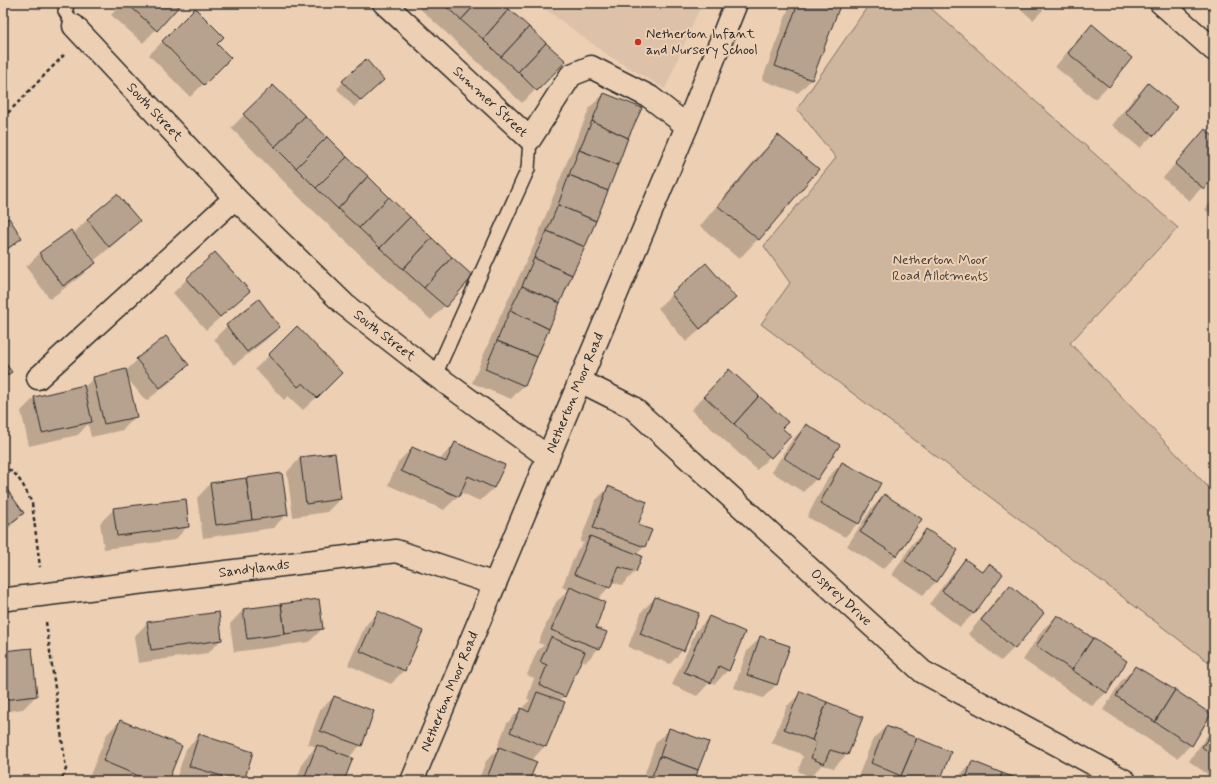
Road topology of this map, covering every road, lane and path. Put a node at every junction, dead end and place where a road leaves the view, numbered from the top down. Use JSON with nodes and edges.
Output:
{"nodes":[{"id":1,"x":68,"y":3,"type":"edge"},
{"id":2,"x":384,"y":3,"type":"edge"},
{"id":3,"x":736,"y":3,"type":"edge"},
{"id":4,"x":1161,"y":3,"type":"edge"},
{"id":5,"x":79,"y":31,"type":"junction"},
{"id":6,"x":1214,"y":50,"type":"edge"},
{"id":7,"x":3,"y":118,"type":"edge"},
{"id":8,"x":687,"y":126,"type":"junction"},
{"id":9,"x":530,"y":139,"type":"junction"},
{"id":10,"x":235,"y":198,"type":"junction"},
{"id":11,"x":435,"y":375,"type":"junction"},
{"id":12,"x":38,"y":378,"type":"dead end"},
{"id":13,"x":580,"y":381,"type":"junction"},
{"id":14,"x":548,"y":457,"type":"junction"},
{"id":15,"x":3,"y":465,"type":"edge"},
{"id":16,"x":495,"y":584,"type":"junction"},
{"id":17,"x":43,"y":595,"type":"junction"},
{"id":18,"x":8,"y":599,"type":"dead end"},
{"id":19,"x":61,"y":781,"type":"edge"},
{"id":20,"x":412,"y":781,"type":"edge"},
{"id":21,"x":1125,"y":781,"type":"edge"}],
"edges":[{"from":1,"to":5,"type":"lane"},
{"from":2,"to":9,"type":"street","name":"Summer Street"},
{"from":3,"to":8,"type":"street","name":"Netherton Moor Road"},
{"from":4,"to":6,"type":"street"},
{"from":5,"to":7,"type":"path"},
{"from":5,"to":10,"type":"street","name":"South Street"},
{"from":8,"to":9,"type":"street","name":"Summer Street"},
{"from":8,"to":13,"type":"street","name":"Netherton Moor Road"},
{"from":9,"to":11,"type":"lane"},
{"from":10,"to":11,"type":"street","name":"South Street"},
{"from":10,"to":12,"type":"street"},
{"from":11,"to":14,"type":"street","name":"South Street"},
{"from":13,"to":14,"type":"street","name":"Netherton Moor Road"},
{"from":13,"to":21,"type":"street","name":"Osprey Drive"},
{"from":14,"to":16,"type":"street","name":"Netherton Moor Road"},
{"from":15,"to":17,"type":"path"},
{"from":16,"to":17,"type":"street","name":"Sandylands"},
{"from":16,"to":20,"type":"street","name":"Netherton Moor Road"},
{"from":17,"to":18,"type":"street","name":"Sandylands"},
{"from":17,"to":19,"type":"path"}]}
